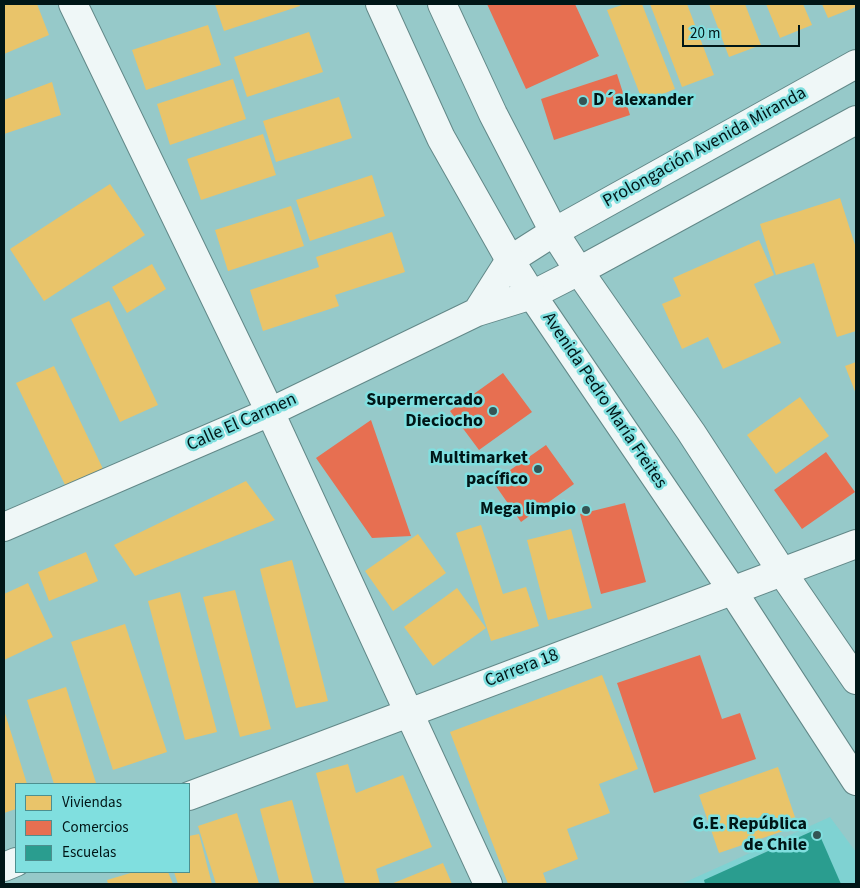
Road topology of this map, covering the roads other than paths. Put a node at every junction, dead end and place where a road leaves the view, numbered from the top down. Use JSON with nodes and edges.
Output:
{"nodes":[{"id":1,"x":73,"y":4,"type":"edge"},
{"id":2,"x":380,"y":4,"type":"edge"},
{"id":3,"x":442,"y":4,"type":"edge"},
{"id":4,"x":856,"y":64,"type":"edge"},
{"id":5,"x":856,"y":120,"type":"edge"},
{"id":6,"x":554,"y":232,"type":"junction"},
{"id":7,"x":510,"y":260,"type":"junction"},
{"id":8,"x":579,"y":271,"type":"junction"},
{"id":9,"x":532,"y":295,"type":"junction"},
{"id":10,"x":478,"y":312,"type":"junction"},
{"id":11,"x":270,"y":412,"type":"junction"},
{"id":12,"x":4,"y":527,"type":"edge"},
{"id":13,"x":856,"y":544,"type":"edge"},
{"id":14,"x":782,"y":572,"type":"junction"},
{"id":15,"x":732,"y":590,"type":"junction"},
{"id":16,"x":856,"y":680,"type":"edge"},
{"id":17,"x":408,"y":712,"type":"junction"},
{"id":18,"x":856,"y":781,"type":"edge"},
{"id":19,"x":190,"y":796,"type":"edge"},
{"id":20,"x":488,"y":884,"type":"edge"}],
"edges":[{"from":1,"to":11,"type":"street"},
{"from":2,"to":7,"type":"street","name":"Avenida Pedro María Freites"},
{"from":3,"to":6,"type":"street"},
{"from":4,"to":6,"type":"street","name":"Prolongación Avenida Miranda"},
{"from":5,"to":8,"type":"street"},
{"from":6,"to":7,"type":"street","name":"Prolongación Avenida Miranda"},
{"from":6,"to":8,"type":"street"},
{"from":7,"to":9,"type":"street","name":"Avenida Pedro María Freites"},
{"from":7,"to":10,"type":"street"},
{"from":8,"to":9,"type":"street","name":"Calle El Carmen"},
{"from":8,"to":14,"type":"street"},
{"from":9,"to":10,"type":"street","name":"Calle El Carmen"},
{"from":9,"to":15,"type":"street","name":"Avenida Pedro María Freites"},
{"from":10,"to":11,"type":"street","name":"Calle El Carmen"},
{"from":11,"to":12,"type":"street","name":"Calle El Carmen"},
{"from":11,"to":17,"type":"street"},
{"from":13,"to":14,"type":"street","name":"Carrera 18"},
{"from":14,"to":15,"type":"street","name":"Carrera 18"},
{"from":14,"to":16,"type":"street"},
{"from":15,"to":17,"type":"street","name":"Carrera 18"},
{"from":15,"to":18,"type":"street","name":"Avenida Pedro María Freites"},
{"from":17,"to":19,"type":"street","name":"Carrera 18"},
{"from":17,"to":20,"type":"street"}]}
